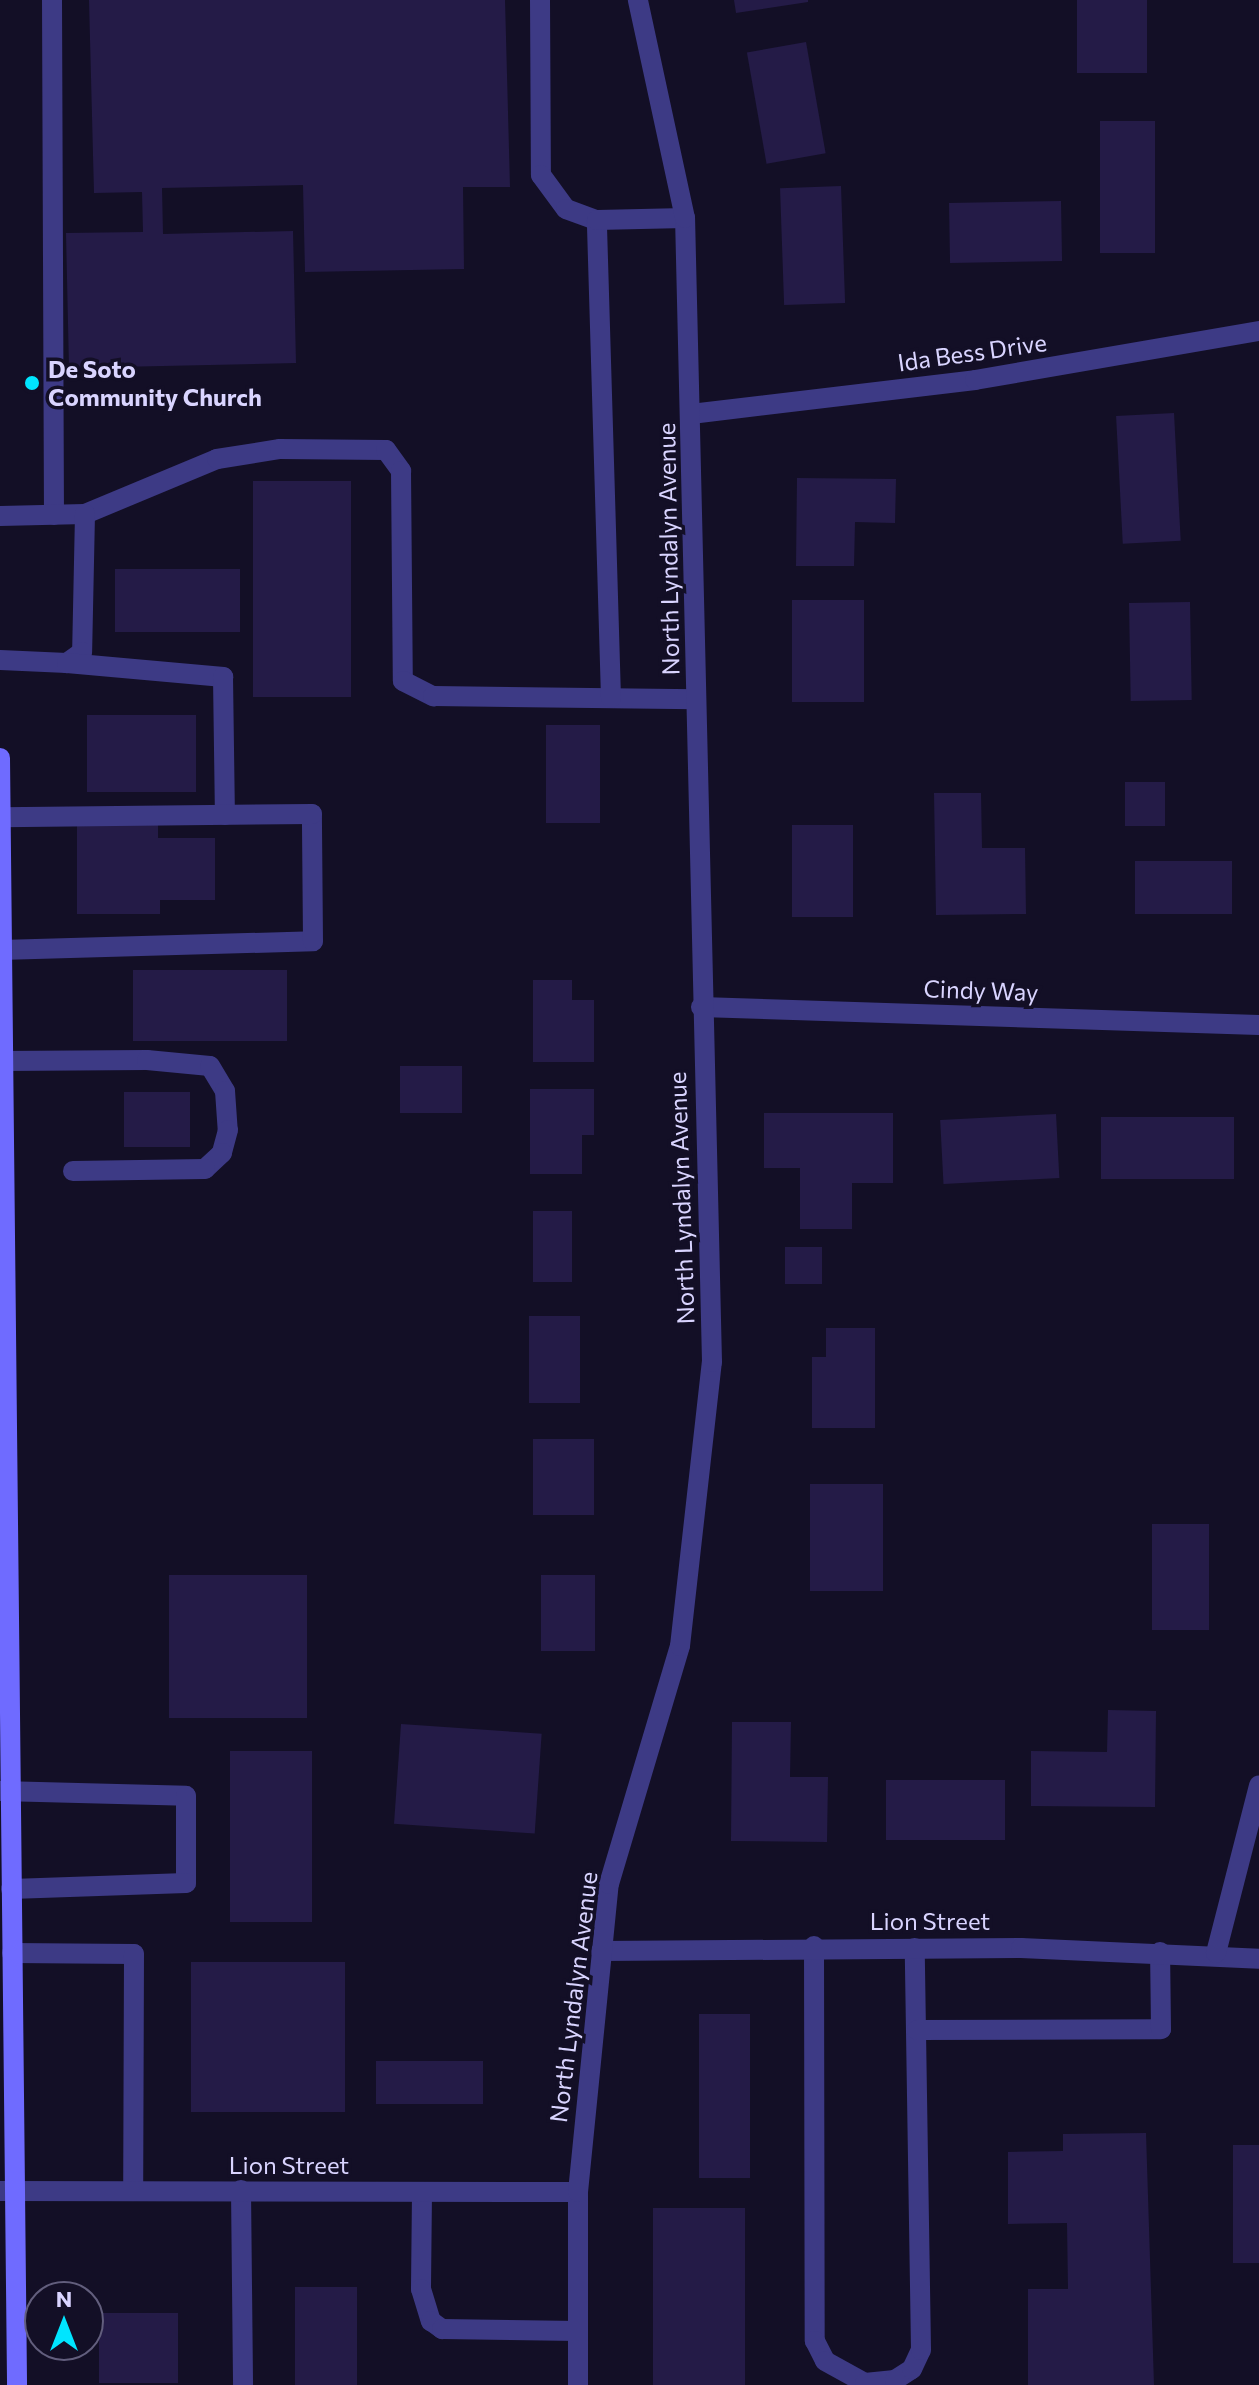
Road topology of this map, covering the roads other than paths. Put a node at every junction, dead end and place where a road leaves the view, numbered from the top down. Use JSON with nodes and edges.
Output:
{"nodes":[{"id":1,"x":52,"y":0,"type":"edge"},
{"id":2,"x":540,"y":0,"type":"edge"},
{"id":3,"x":638,"y":0,"type":"edge"},
{"id":4,"x":685,"y":218,"type":"junction"},
{"id":5,"x":597,"y":220,"type":"junction"},
{"id":6,"x":1259,"y":331,"type":"edge"},
{"id":7,"x":691,"y":414,"type":"junction"},
{"id":8,"x":85,"y":514,"type":"junction"},
{"id":9,"x":54,"y":515,"type":"junction"},
{"id":10,"x":0,"y":516,"type":"edge"},
{"id":11,"x":0,"y":660,"type":"edge"},
{"id":12,"x":67,"y":663,"type":"junction"},
{"id":13,"x":611,"y":698,"type":"junction"},
{"id":14,"x":696,"y":699,"type":"junction"},
{"id":15,"x":0,"y":758,"type":"edge"},
{"id":16,"x":225,"y":815,"type":"junction"},
{"id":17,"x":1,"y":817,"type":"edge"},
{"id":18,"x":1,"y":950,"type":"edge"},
{"id":19,"x":701,"y":1007,"type":"junction"},
{"id":20,"x":1259,"y":1025,"type":"edge"},
{"id":21,"x":3,"y":1061,"type":"junction"},
{"id":22,"x":1,"y":1119,"type":"edge"},
{"id":23,"x":73,"y":1171,"type":"dead end"},
{"id":24,"x":3,"y":1408,"type":"edge"},
{"id":25,"x":4,"y":1558,"type":"edge"},
{"id":26,"x":1259,"y":1785,"type":"edge"},
{"id":27,"x":5,"y":1790,"type":"edge"},
{"id":28,"x":11,"y":1889,"type":"junction"},
{"id":29,"x":814,"y":1946,"type":"junction"},
{"id":30,"x":915,"y":1948,"type":"junction"},
{"id":31,"x":601,"y":1951,"type":"junction"},
{"id":32,"x":1160,"y":1952,"type":"junction"},
{"id":33,"x":12,"y":1953,"type":"junction"},
{"id":34,"x":1216,"y":1953,"type":"junction"},
{"id":35,"x":1259,"y":1959,"type":"edge"},
{"id":36,"x":917,"y":2030,"type":"junction"},
{"id":37,"x":133,"y":2190,"type":"junction"},
{"id":38,"x":241,"y":2190,"type":"junction"},
{"id":39,"x":8,"y":2191,"type":"edge"},
{"id":40,"x":422,"y":2192,"type":"junction"},
{"id":41,"x":578,"y":2192,"type":"junction"},
{"id":42,"x":578,"y":2331,"type":"junction"},
{"id":43,"x":17,"y":2385,"type":"edge"},
{"id":44,"x":243,"y":2385,"type":"edge"},
{"id":45,"x":578,"y":2385,"type":"edge"}],
"edges":[{"from":1,"to":9,"type":"street"},
{"from":2,"to":5,"type":"street"},
{"from":3,"to":4,"type":"street","name":"North Lyndalyn Avenue"},
{"from":4,"to":5,"type":"street"},
{"from":4,"to":7,"type":"street","name":"North Lyndalyn Avenue"},
{"from":5,"to":13,"type":"street"},
{"from":6,"to":7,"type":"street","name":"Ida Bess Drive"},
{"from":7,"to":14,"type":"street","name":"North Lyndalyn Avenue"},
{"from":8,"to":9,"type":"street"},
{"from":8,"to":12,"type":"street"},
{"from":8,"to":13,"type":"street"},
{"from":9,"to":10,"type":"street"},
{"from":11,"to":12,"type":"street"},
{"from":12,"to":16,"type":"street"},
{"from":13,"to":14,"type":"street"},
{"from":14,"to":19,"type":"street","name":"North Lyndalyn Avenue"},
{"from":15,"to":17,"type":"main road"},
{"from":16,"to":17,"type":"street"},
{"from":16,"to":18,"type":"street"},
{"from":17,"to":18,"type":"main road"},
{"from":18,"to":21,"type":"main road"},
{"from":19,"to":20,"type":"street","name":"Cindy Way"},
{"from":19,"to":31,"type":"street","name":"North Lyndalyn Avenue"},
{"from":21,"to":22,"type":"main road"},
{"from":21,"to":23,"type":"street"},
{"from":22,"to":24,"type":"main road"},
{"from":24,"to":25,"type":"main road"},
{"from":25,"to":27,"type":"main road"},
{"from":26,"to":34,"type":"street"},
{"from":27,"to":28,"type":"main road"},
{"from":27,"to":28,"type":"street"},
{"from":28,"to":33,"type":"main road"},
{"from":29,"to":30,"type":"street","name":"Lion Street"},
{"from":29,"to":31,"type":"street","name":"Lion Street"},
{"from":29,"to":36,"type":"street"},
{"from":30,"to":32,"type":"street","name":"Lion Street"},
{"from":30,"to":36,"type":"street"},
{"from":31,"to":41,"type":"street","name":"North Lyndalyn Avenue"},
{"from":32,"to":34,"type":"street","name":"Lion Street"},
{"from":32,"to":36,"type":"street"},
{"from":33,"to":37,"type":"street"},
{"from":33,"to":39,"type":"main road"},
{"from":34,"to":35,"type":"street","name":"Lion Street"},
{"from":37,"to":38,"type":"street","name":"Lion Street"},
{"from":37,"to":39,"type":"street","name":"Lion Street"},
{"from":38,"to":40,"type":"street","name":"Lion Street"},
{"from":38,"to":44,"type":"street"},
{"from":39,"to":43,"type":"main road"},
{"from":40,"to":41,"type":"street","name":"Lion Street"},
{"from":40,"to":42,"type":"street"},
{"from":41,"to":42,"type":"street","name":"North Lyndalyn Avenue"},
{"from":42,"to":45,"type":"street","name":"North Lyndalyn Avenue"}]}
